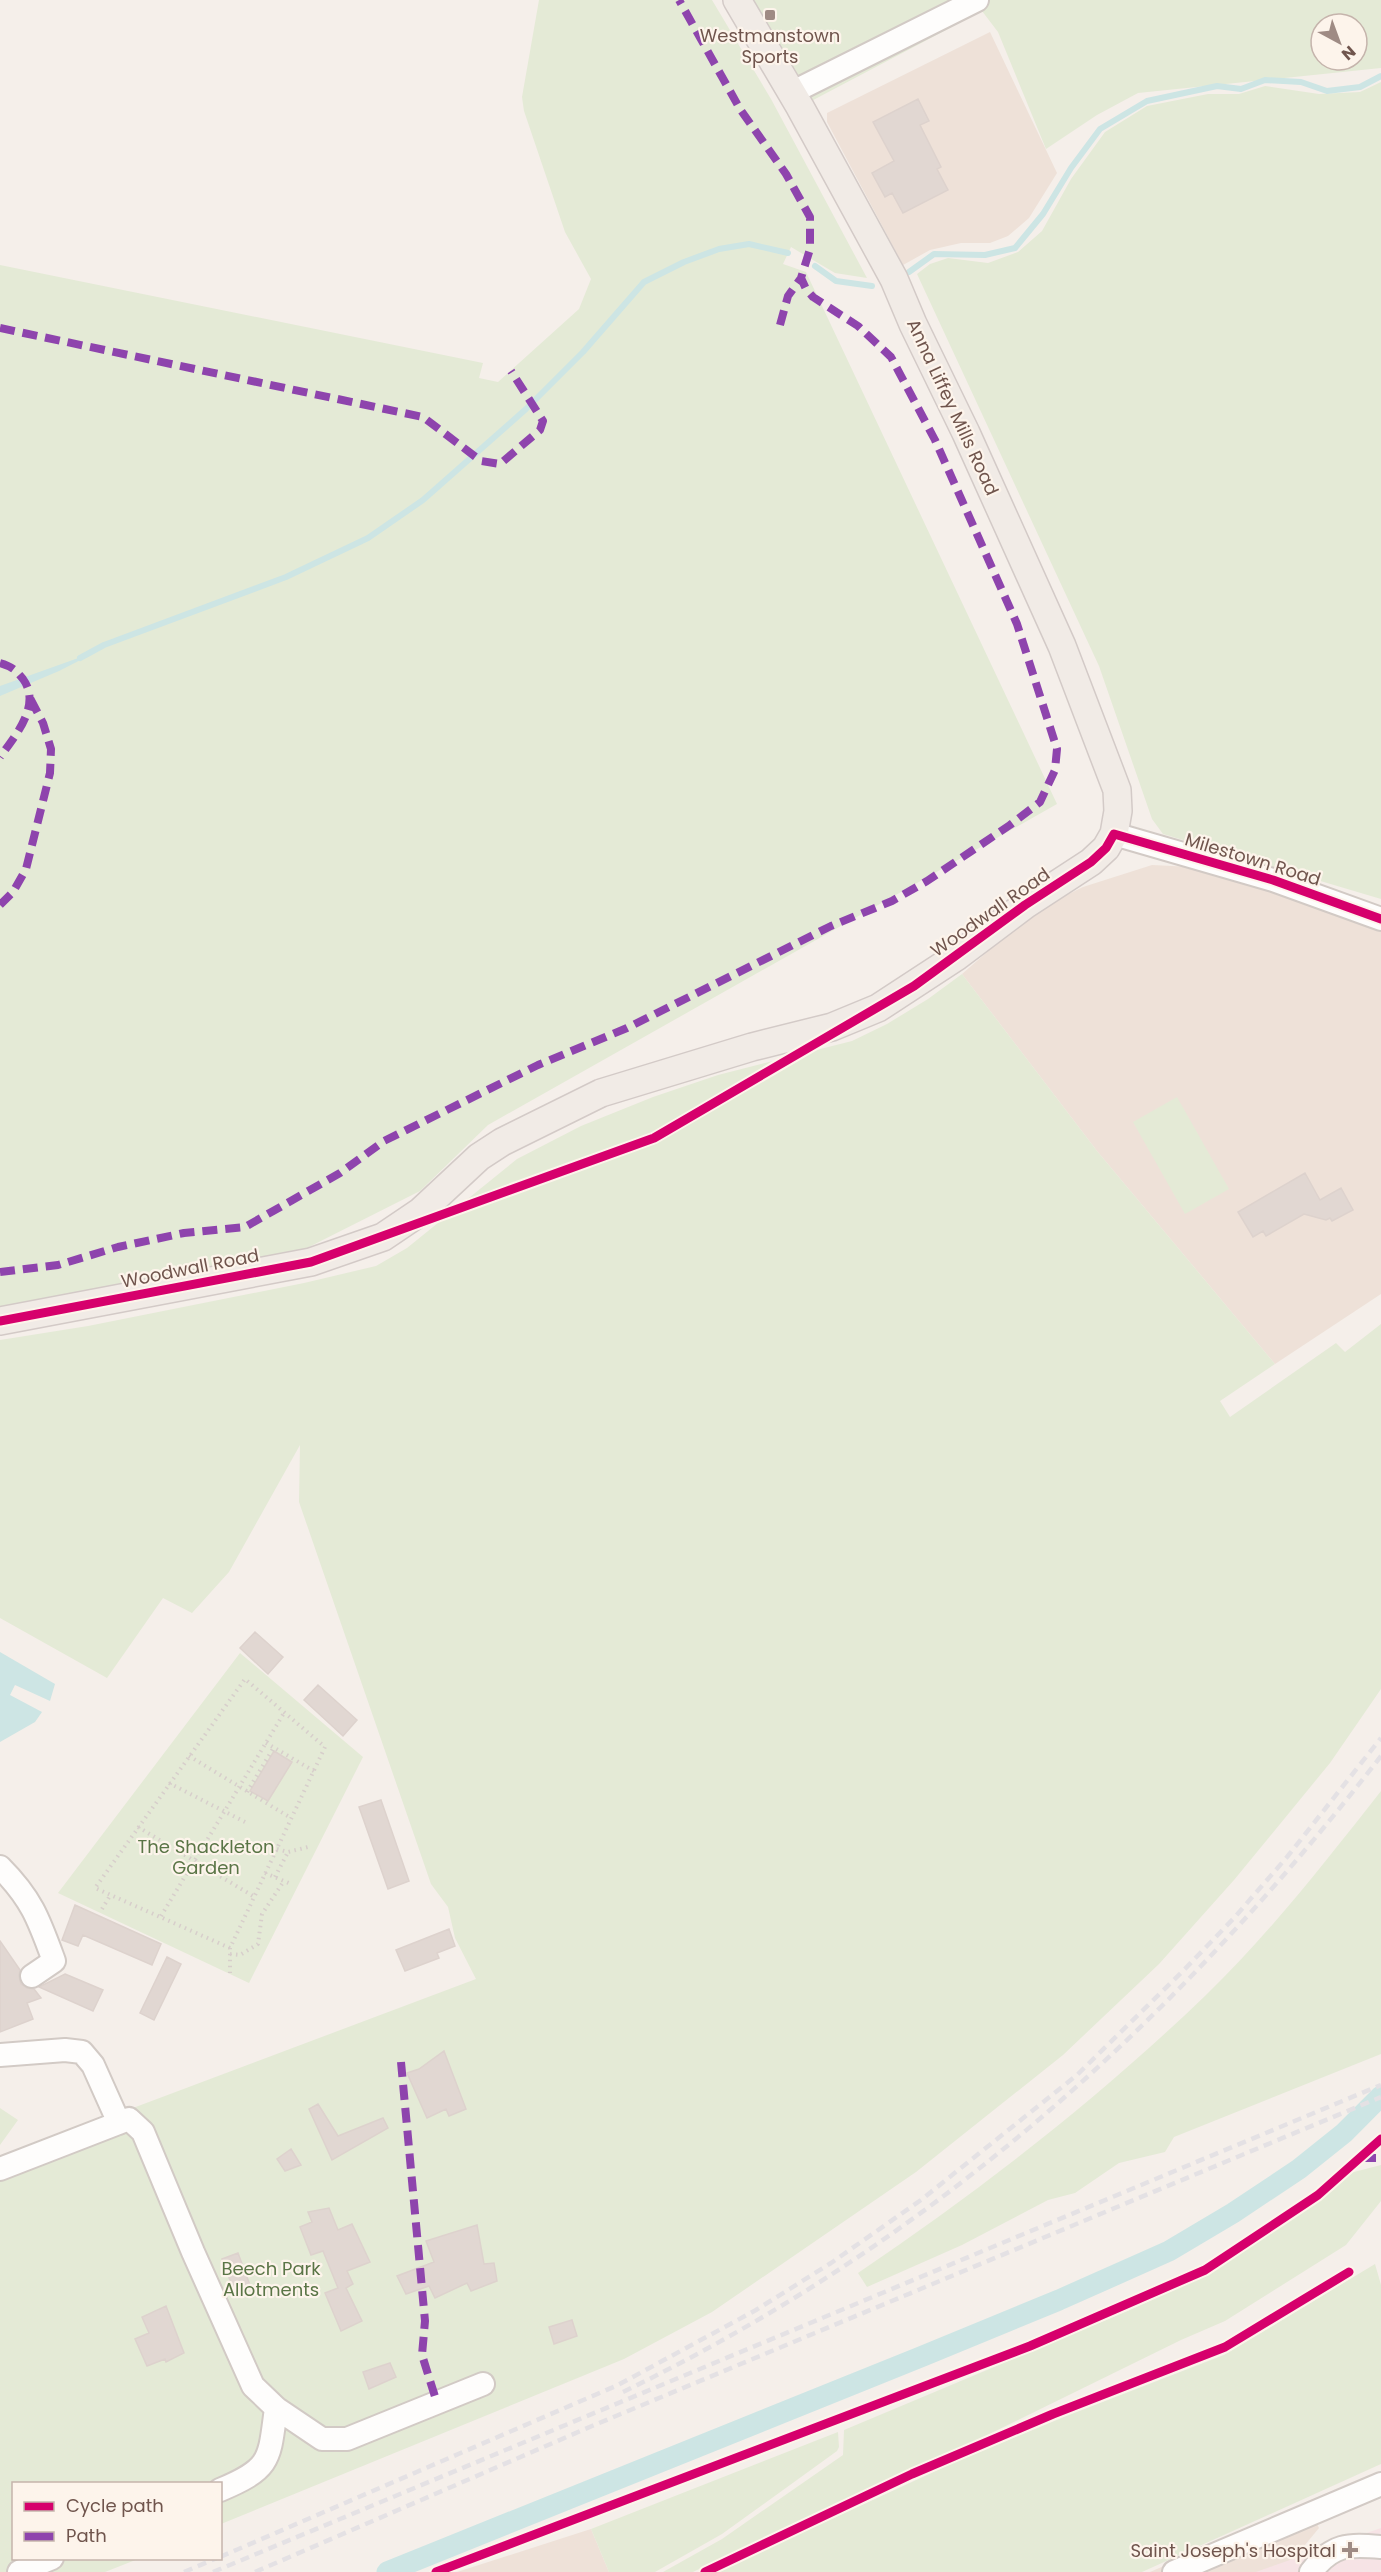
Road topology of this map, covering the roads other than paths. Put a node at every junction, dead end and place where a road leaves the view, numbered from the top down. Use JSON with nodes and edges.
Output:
{"nodes":[{"id":1,"x":737,"y":0,"type":"edge"},
{"id":2,"x":977,"y":0,"type":"edge"},
{"id":3,"x":791,"y":93,"type":"junction"},
{"id":4,"x":1114,"y":834,"type":"junction"},
{"id":5,"x":1381,"y":919,"type":"edge"},
{"id":6,"x":0,"y":1321,"type":"edge"},
{"id":7,"x":0,"y":1867,"type":"edge"},
{"id":8,"x":32,"y":1976,"type":"dead end"},
{"id":9,"x":0,"y":2055,"type":"edge"},
{"id":10,"x":119,"y":2123,"type":"junction"},
{"id":11,"x":0,"y":2169,"type":"edge"},
{"id":12,"x":483,"y":2384,"type":"dead end"},
{"id":13,"x":276,"y":2408,"type":"junction"},
{"id":14,"x":1381,"y":2484,"type":"edge"},
{"id":15,"x":222,"y":2489,"type":"edge"},
{"id":16,"x":1381,"y":2547,"type":"edge"},
{"id":17,"x":49,"y":2560,"type":"edge"},
{"id":18,"x":19,"y":2572,"type":"edge"},
{"id":19,"x":1174,"y":2572,"type":"edge"},
{"id":20,"x":1311,"y":2572,"type":"edge"}],
"edges":[{"from":1,"to":3,"type":"main road","name":"Anna Liffey Mills Road"},
{"from":2,"to":3,"type":"street"},
{"from":3,"to":4,"type":"main road","name":"Anna Liffey Mills Road"},
{"from":4,"to":5,"type":"street","name":"Milestown Road"},
{"from":4,"to":6,"type":"main road","name":"Woodwall Road"},
{"from":7,"to":8,"type":"street"},
{"from":9,"to":10,"type":"street"},
{"from":10,"to":11,"type":"street"},
{"from":10,"to":13,"type":"street"},
{"from":12,"to":13,"type":"street"},
{"from":13,"to":15,"type":"street"},
{"from":14,"to":19,"type":"street"},
{"from":16,"to":20,"type":"street"},
{"from":17,"to":18,"type":"street"}]}
